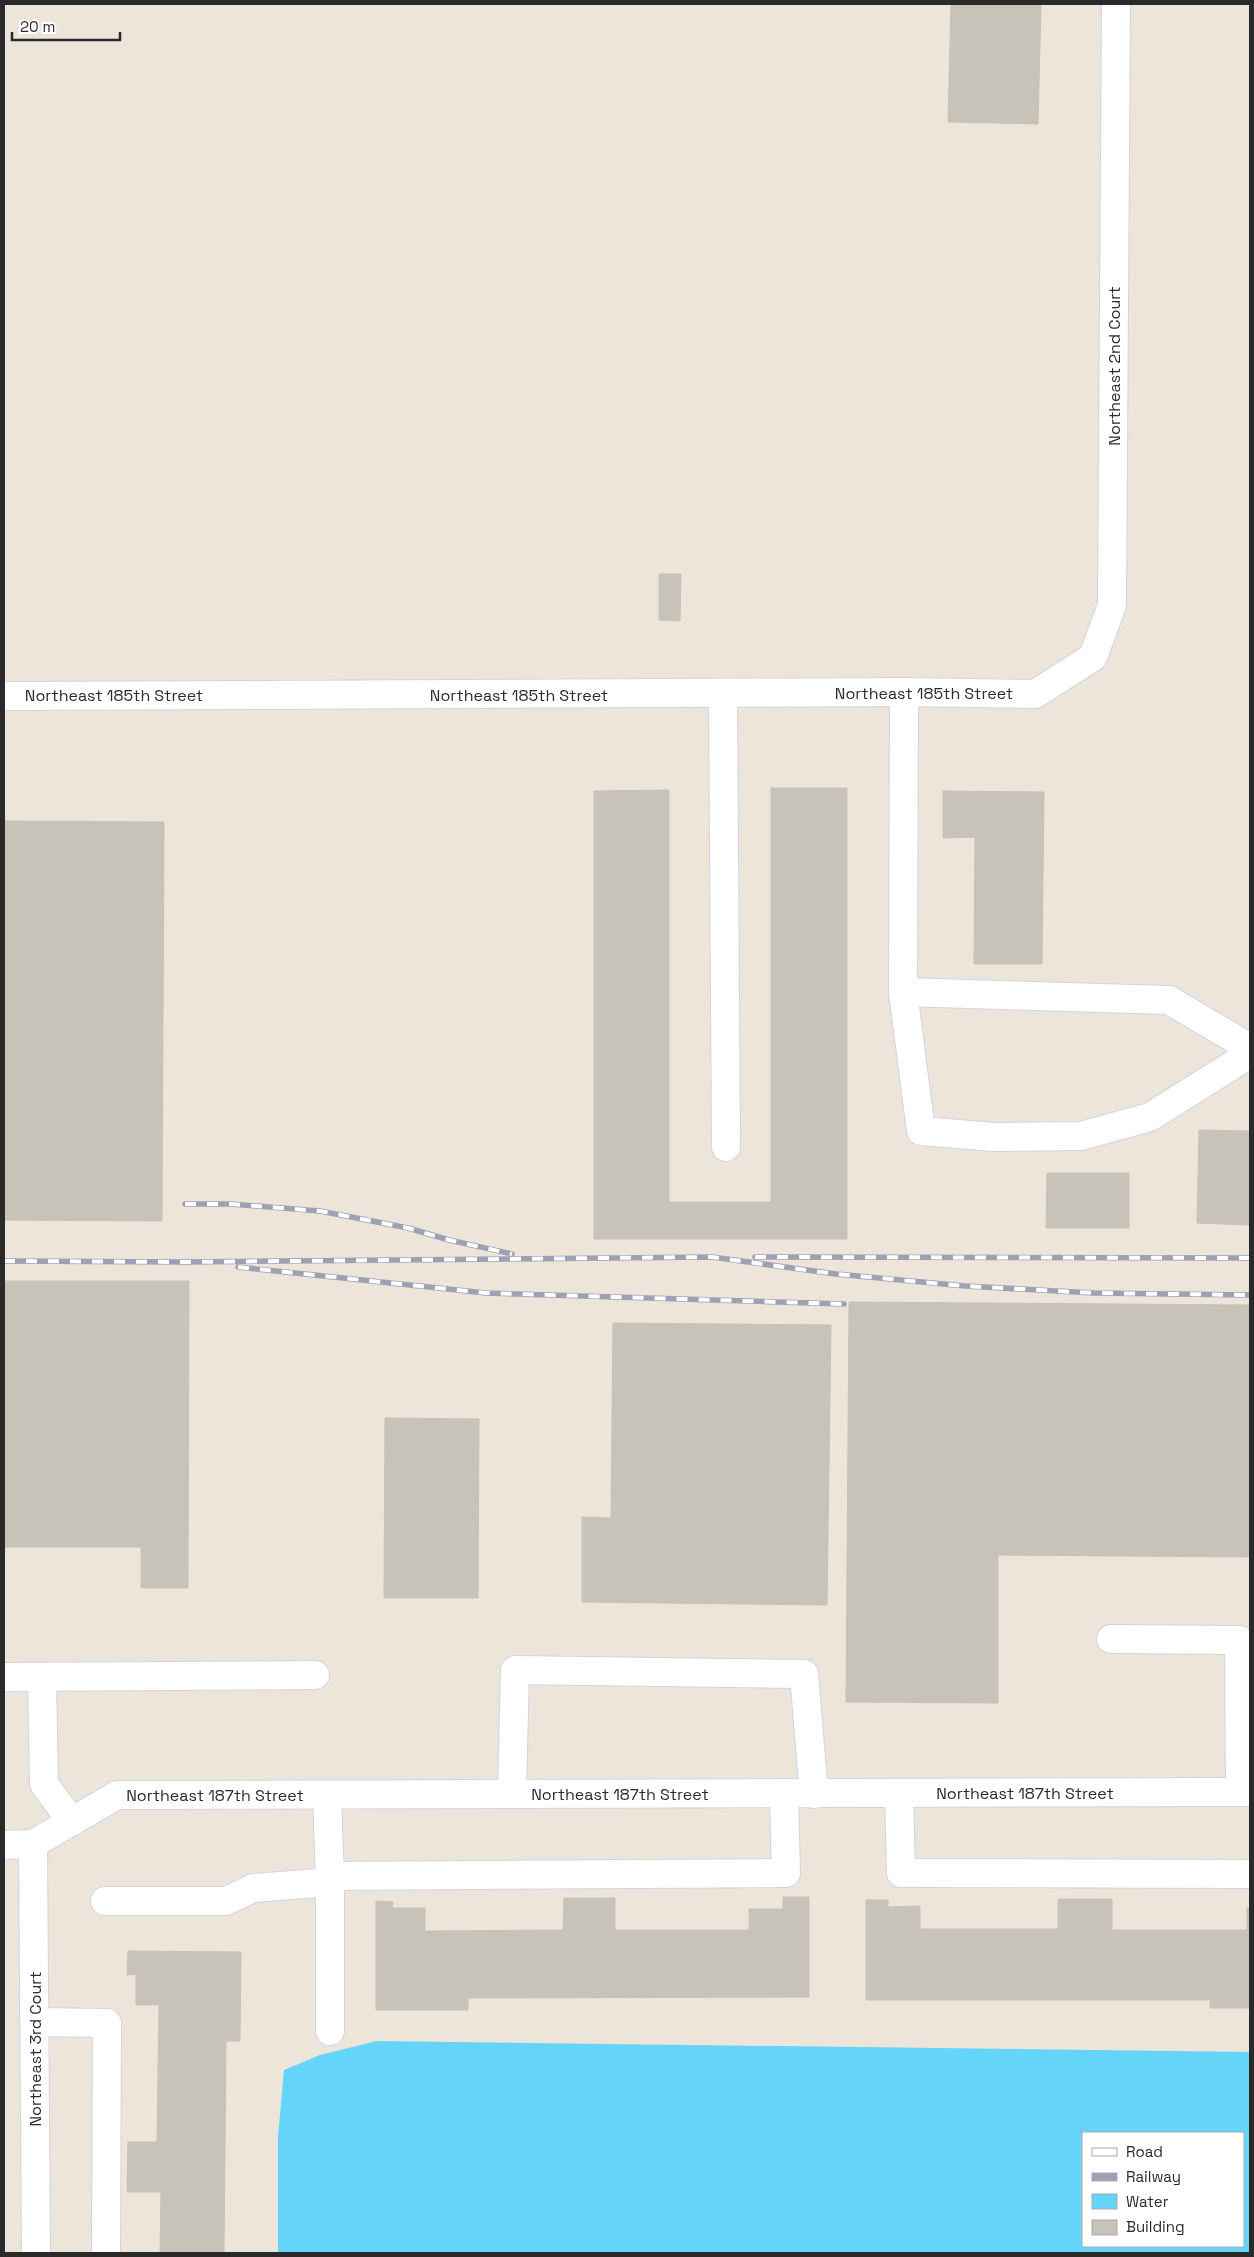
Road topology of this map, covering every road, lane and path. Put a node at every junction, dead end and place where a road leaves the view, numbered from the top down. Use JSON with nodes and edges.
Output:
{"nodes":[{"id":1,"x":1116,"y":4,"type":"edge"},
{"id":2,"x":904,"y":692,"type":"junction"},
{"id":3,"x":723,"y":694,"type":"junction"},
{"id":4,"x":1035,"y":694,"type":"joint"},
{"id":5,"x":4,"y":696,"type":"edge"},
{"id":6,"x":903,"y":992,"type":"junction"},
{"id":7,"x":1250,"y":1048,"type":"edge"},
{"id":8,"x":1250,"y":1054,"type":"edge"},
{"id":9,"x":726,"y":1147,"type":"dead end"},
{"id":10,"x":1111,"y":1639,"type":"dead end"},
{"id":11,"x":315,"y":1675,"type":"dead end"},
{"id":12,"x":4,"y":1677,"type":"edge"},
{"id":13,"x":42,"y":1677,"type":"junction"},
{"id":14,"x":1245,"y":1792,"type":"edge"},
{"id":15,"x":784,"y":1793,"type":"junction"},
{"id":16,"x":899,"y":1793,"type":"junction"},
{"id":17,"x":328,"y":1794,"type":"junction"},
{"id":18,"x":512,"y":1794,"type":"junction"},
{"id":19,"x":814,"y":1794,"type":"junction"},
{"id":20,"x":72,"y":1822,"type":"junction"},
{"id":21,"x":33,"y":1844,"type":"junction"},
{"id":22,"x":4,"y":1845,"type":"edge"},
{"id":23,"x":1250,"y":1874,"type":"edge"},
{"id":24,"x":330,"y":1879,"type":"junction"},
{"id":25,"x":105,"y":1902,"type":"dead end"},
{"id":26,"x":35,"y":2022,"type":"junction"},
{"id":27,"x":330,"y":2031,"type":"dead end"},
{"id":28,"x":36,"y":2253,"type":"edge"},
{"id":29,"x":106,"y":2253,"type":"edge"}],
"edges":[{"from":1,"to":4,"type":"street","name":"Northeast 2nd Court"},
{"from":2,"to":3,"type":"street","name":"Northeast 185th Street"},
{"from":2,"to":4,"type":"street","name":"Northeast 185th Street"},
{"from":2,"to":6,"type":"street"},
{"from":3,"to":5,"type":"street","name":"Northeast 185th Street"},
{"from":3,"to":9,"type":"street"},
{"from":6,"to":7,"type":"street"},
{"from":6,"to":8,"type":"street"},
{"from":10,"to":14,"type":"street"},
{"from":11,"to":13,"type":"street"},
{"from":12,"to":13,"type":"street"},
{"from":13,"to":20,"type":"street"},
{"from":14,"to":16,"type":"street","name":"Northeast 187th Street"},
{"from":15,"to":18,"type":"street","name":"Northeast 187th Street"},
{"from":15,"to":19,"type":"street","name":"Northeast 187th Street"},
{"from":15,"to":24,"type":"street"},
{"from":16,"to":19,"type":"street","name":"Northeast 187th Street"},
{"from":16,"to":23,"type":"street"},
{"from":17,"to":18,"type":"street","name":"Northeast 187th Street"},
{"from":17,"to":20,"type":"street","name":"Northeast 187th Street"},
{"from":17,"to":24,"type":"street"},
{"from":18,"to":19,"type":"street"},
{"from":20,"to":21,"type":"street","name":"Northeast 187th Street"},
{"from":21,"to":22,"type":"street","name":"Northeast 187th Street"},
{"from":21,"to":26,"type":"street","name":"Northeast 3rd Court"},
{"from":24,"to":25,"type":"street"},
{"from":24,"to":27,"type":"street"},
{"from":26,"to":28,"type":"street","name":"Northeast 3rd Court"},
{"from":26,"to":29,"type":"street"}]}
